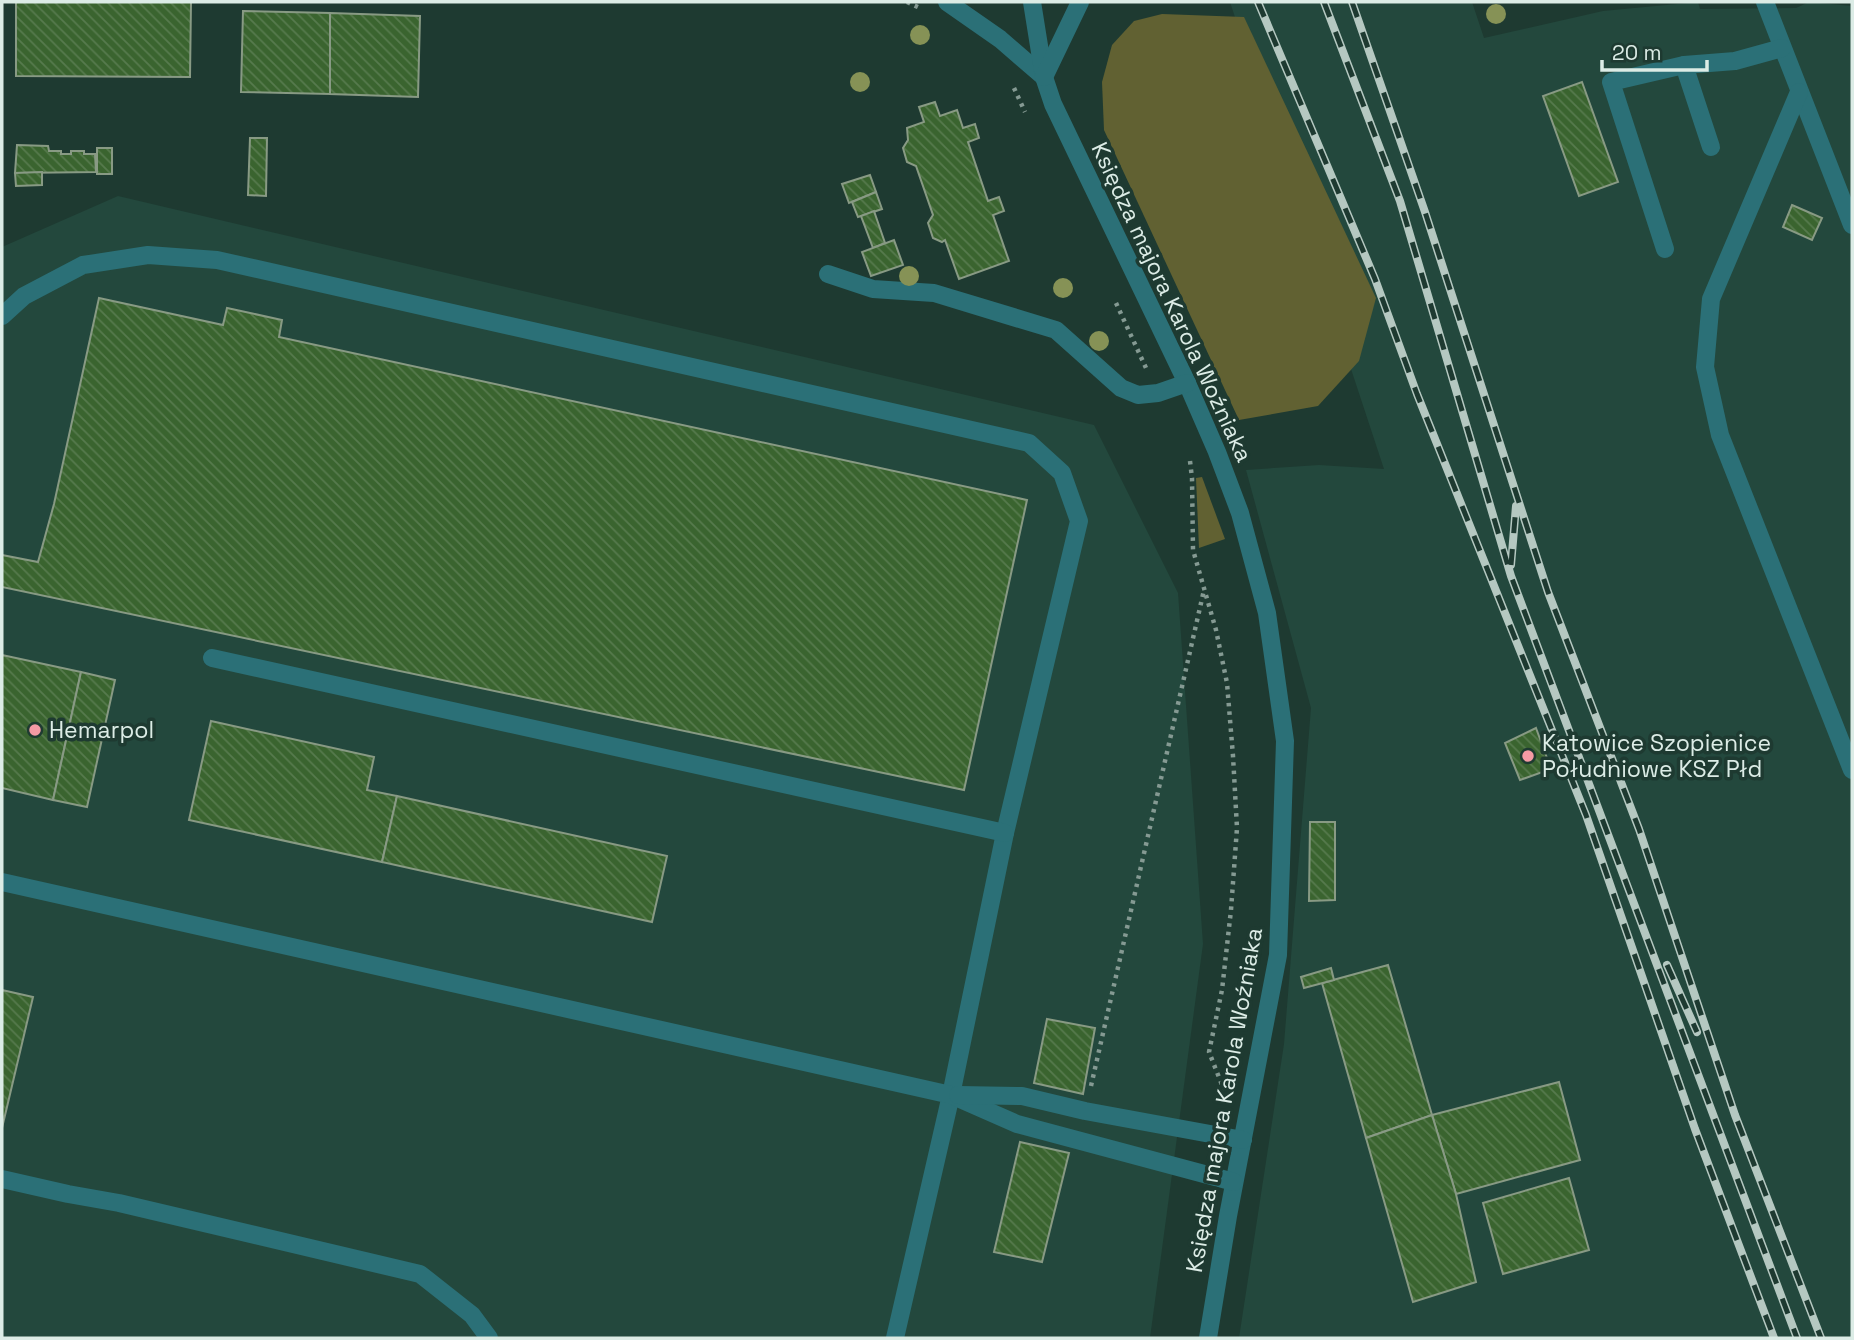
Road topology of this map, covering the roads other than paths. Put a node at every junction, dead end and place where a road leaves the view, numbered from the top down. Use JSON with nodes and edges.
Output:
{"nodes":[{"id":1,"x":947,"y":2,"type":"edge"},
{"id":2,"x":1031,"y":2,"type":"edge"},
{"id":3,"x":1080,"y":2,"type":"edge"},
{"id":4,"x":1765,"y":2,"type":"edge"},
{"id":5,"x":1782,"y":48,"type":"junction"},
{"id":6,"x":1684,"y":65,"type":"junction"},
{"id":7,"x":1044,"y":77,"type":"junction"},
{"id":8,"x":1799,"y":92,"type":"junction"},
{"id":9,"x":1711,"y":147,"type":"dead end"},
{"id":10,"x":1852,"y":225,"type":"edge"},
{"id":11,"x":1665,"y":248,"type":"dead end"},
{"id":12,"x":828,"y":274,"type":"dead end"},
{"id":13,"x":2,"y":316,"type":"edge"},
{"id":14,"x":1187,"y":383,"type":"junction"},
{"id":15,"x":212,"y":658,"type":"dead end"},
{"id":16,"x":1852,"y":770,"type":"edge"},
{"id":17,"x":1005,"y":833,"type":"junction"},
{"id":18,"x":2,"y":882,"type":"edge"},
{"id":19,"x":951,"y":1095,"type":"junction"},
{"id":20,"x":1243,"y":1140,"type":"junction"},
{"id":21,"x":2,"y":1180,"type":"edge"},
{"id":22,"x":1234,"y":1182,"type":"junction"},
{"id":23,"x":489,"y":1338,"type":"edge"},
{"id":24,"x":895,"y":1338,"type":"edge"},
{"id":25,"x":1208,"y":1338,"type":"edge"}],
"edges":[{"from":1,"to":7,"type":"street","name":"Księdza majora Karola Woźniaka"},
{"from":2,"to":7,"type":"street","name":"Księdza majora Karola Woźniaka"},
{"from":3,"to":7,"type":"street"},
{"from":4,"to":5,"type":"street"},
{"from":5,"to":6,"type":"street"},
{"from":5,"to":8,"type":"street"},
{"from":6,"to":9,"type":"street"},
{"from":6,"to":11,"type":"street"},
{"from":7,"to":14,"type":"street","name":"Księdza majora Karola Woźniaka"},
{"from":8,"to":10,"type":"street"},
{"from":8,"to":16,"type":"street"},
{"from":12,"to":14,"type":"street"},
{"from":13,"to":17,"type":"street"},
{"from":14,"to":20,"type":"street","name":"Księdza majora Karola Woźniaka"},
{"from":15,"to":17,"type":"street"},
{"from":17,"to":19,"type":"street"},
{"from":18,"to":19,"type":"street"},
{"from":19,"to":20,"type":"street"},
{"from":19,"to":22,"type":"street"},
{"from":19,"to":24,"type":"street"},
{"from":20,"to":22,"type":"street","name":"Księdza majora Karola Woźniaka"},
{"from":21,"to":23,"type":"street"},
{"from":22,"to":25,"type":"street","name":"Księdza majora Karola Woźniaka"}]}
